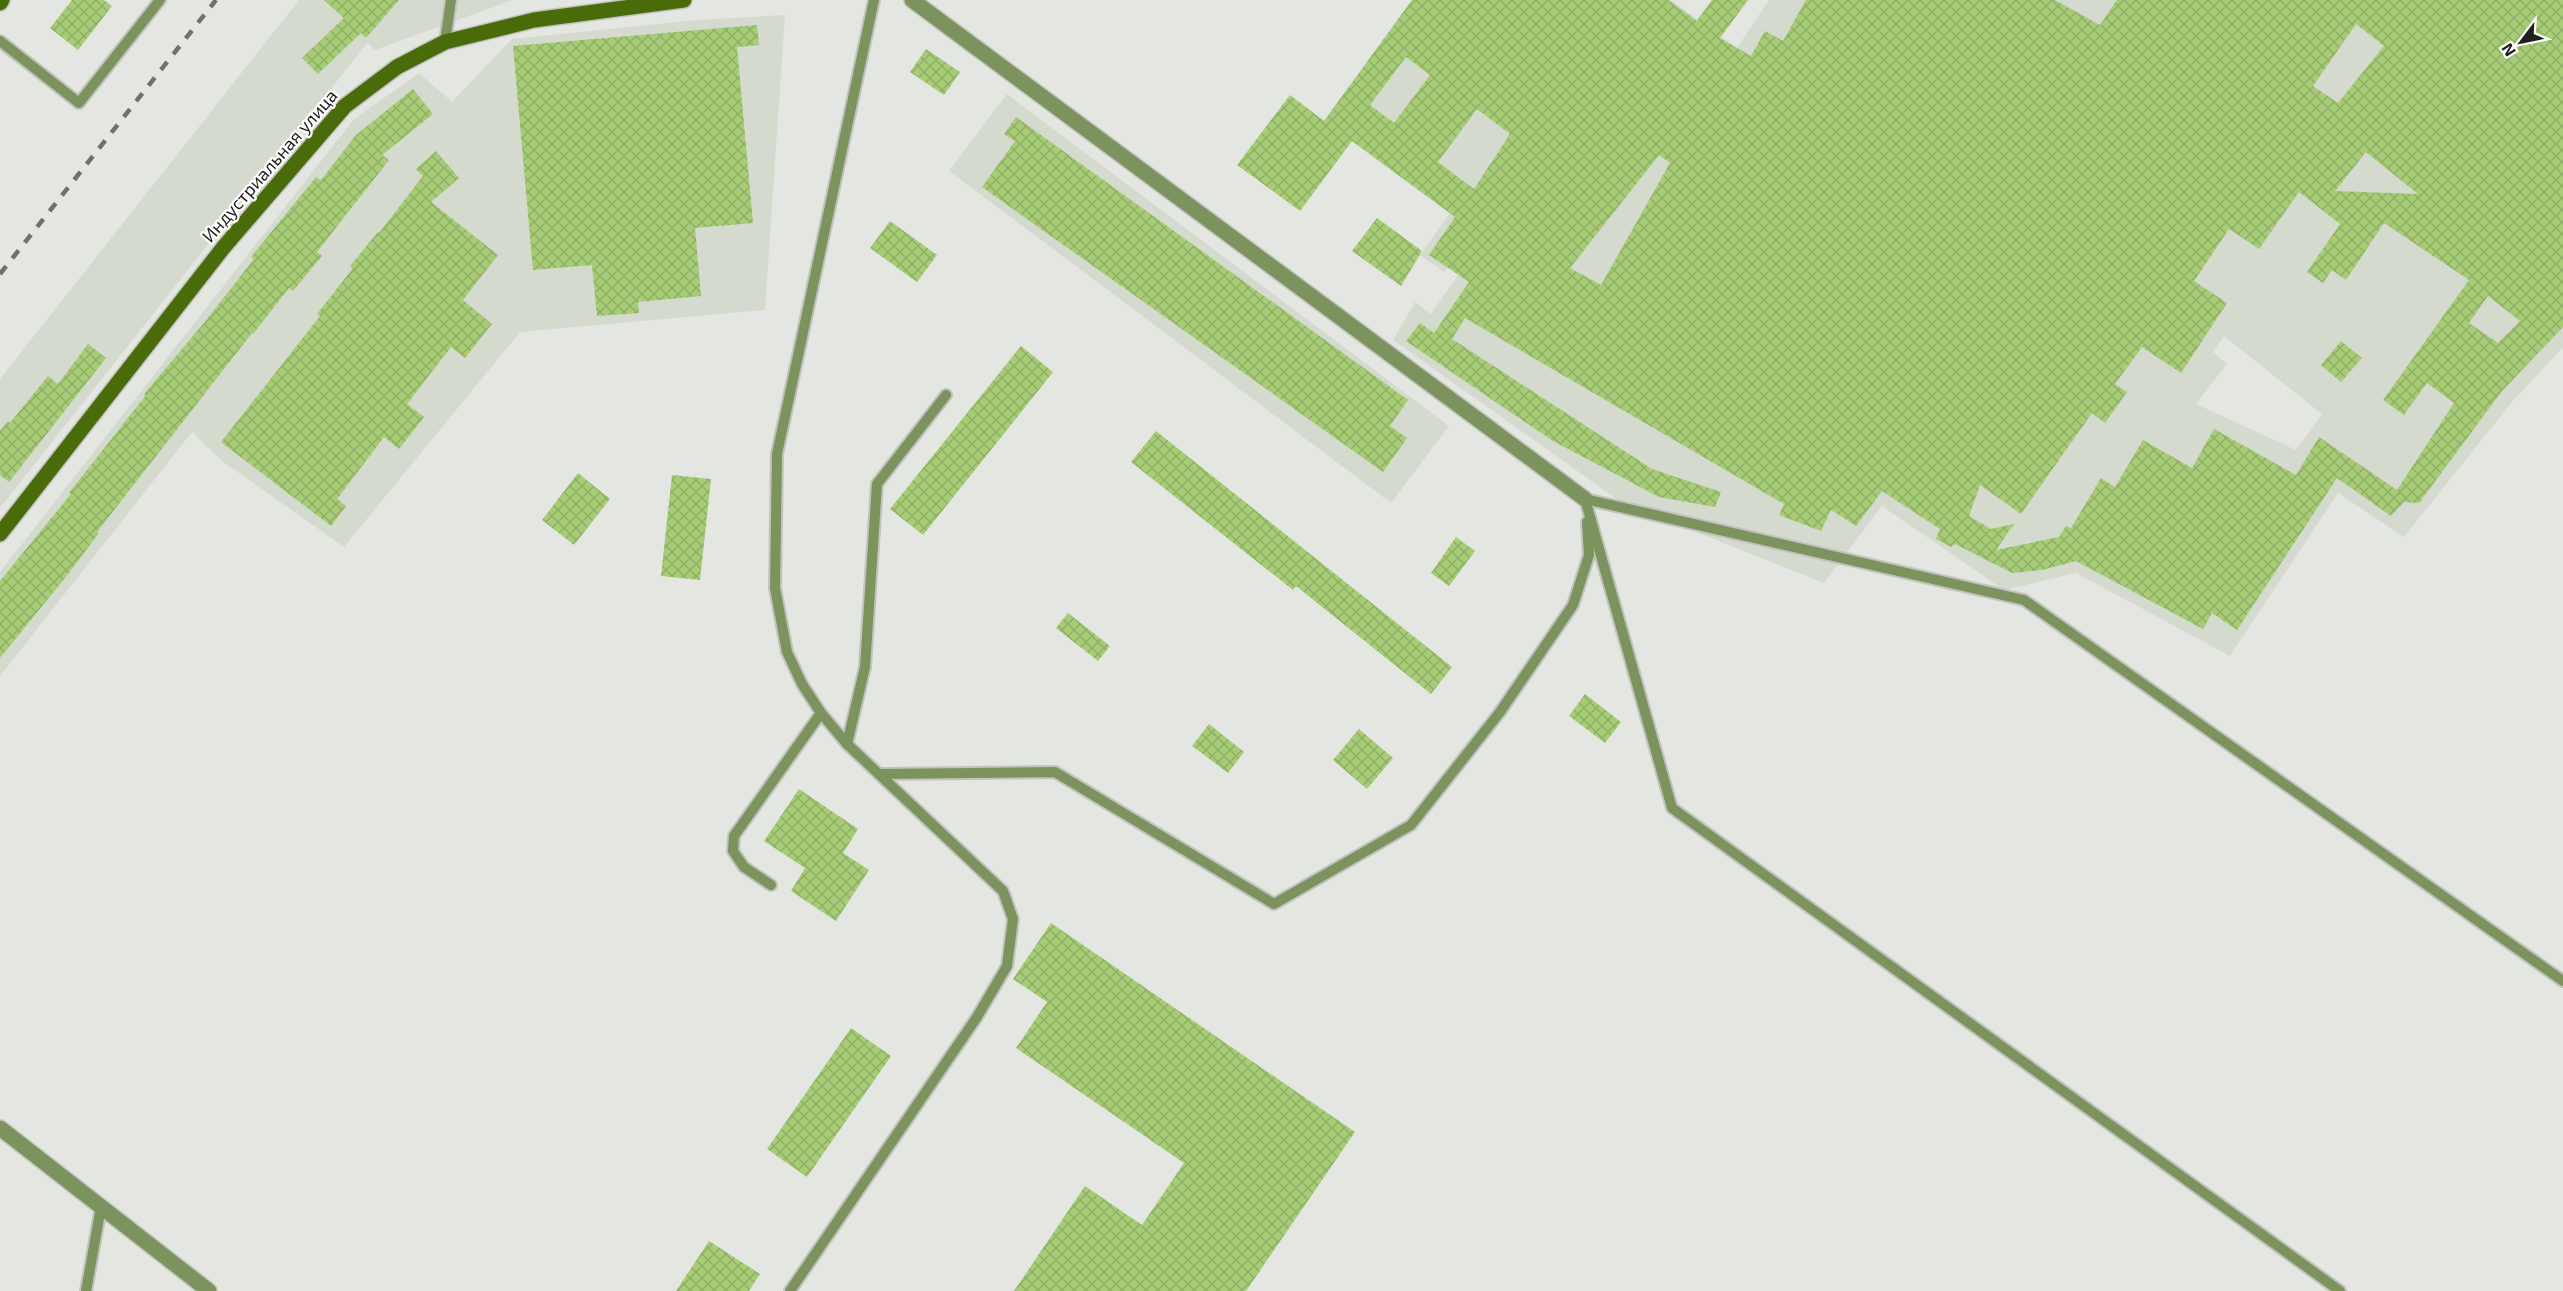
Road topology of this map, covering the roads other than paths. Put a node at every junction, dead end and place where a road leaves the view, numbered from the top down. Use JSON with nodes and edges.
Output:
{"nodes":[{"id":1,"x":160,"y":0,"type":"edge"},
{"id":2,"x":451,"y":0,"type":"edge"},
{"id":3,"x":684,"y":0,"type":"edge"},
{"id":4,"x":874,"y":0,"type":"edge"},
{"id":5,"x":912,"y":0,"type":"edge"},
{"id":6,"x":0,"y":41,"type":"edge"},
{"id":7,"x":445,"y":42,"type":"junction"},
{"id":8,"x":946,"y":395,"type":"dead end"},
{"id":9,"x":1585,"y":499,"type":"junction"},
{"id":10,"x":0,"y":534,"type":"edge"},
{"id":11,"x":821,"y":713,"type":"junction"},
{"id":12,"x":847,"y":744,"type":"junction"},
{"id":13,"x":879,"y":774,"type":"junction"},
{"id":14,"x":771,"y":885,"type":"dead end"},
{"id":15,"x":2563,"y":981,"type":"edge"},
{"id":16,"x":0,"y":1128,"type":"edge"},
{"id":17,"x":101,"y":1207,"type":"junction"},
{"id":18,"x":86,"y":1291,"type":"edge"},
{"id":19,"x":209,"y":1291,"type":"edge"},
{"id":20,"x":790,"y":1291,"type":"edge"},
{"id":21,"x":2340,"y":1291,"type":"edge"}],
"edges":[{"from":1,"to":6,"type":"lane"},
{"from":2,"to":7,"type":"lane"},
{"from":3,"to":7,"type":"street","name":"Индустриальная улица"},
{"from":4,"to":11,"type":"lane"},
{"from":5,"to":9,"type":"street"},
{"from":7,"to":10,"type":"street","name":"Индустриальная улица"},
{"from":8,"to":12,"type":"lane"},
{"from":9,"to":13,"type":"lane"},
{"from":9,"to":15,"type":"lane"},
{"from":9,"to":21,"type":"lane"},
{"from":11,"to":12,"type":"lane"},
{"from":11,"to":14,"type":"lane"},
{"from":12,"to":13,"type":"lane"},
{"from":13,"to":20,"type":"lane"},
{"from":16,"to":17,"type":"street"},
{"from":17,"to":18,"type":"lane"},
{"from":17,"to":19,"type":"street"}]}
